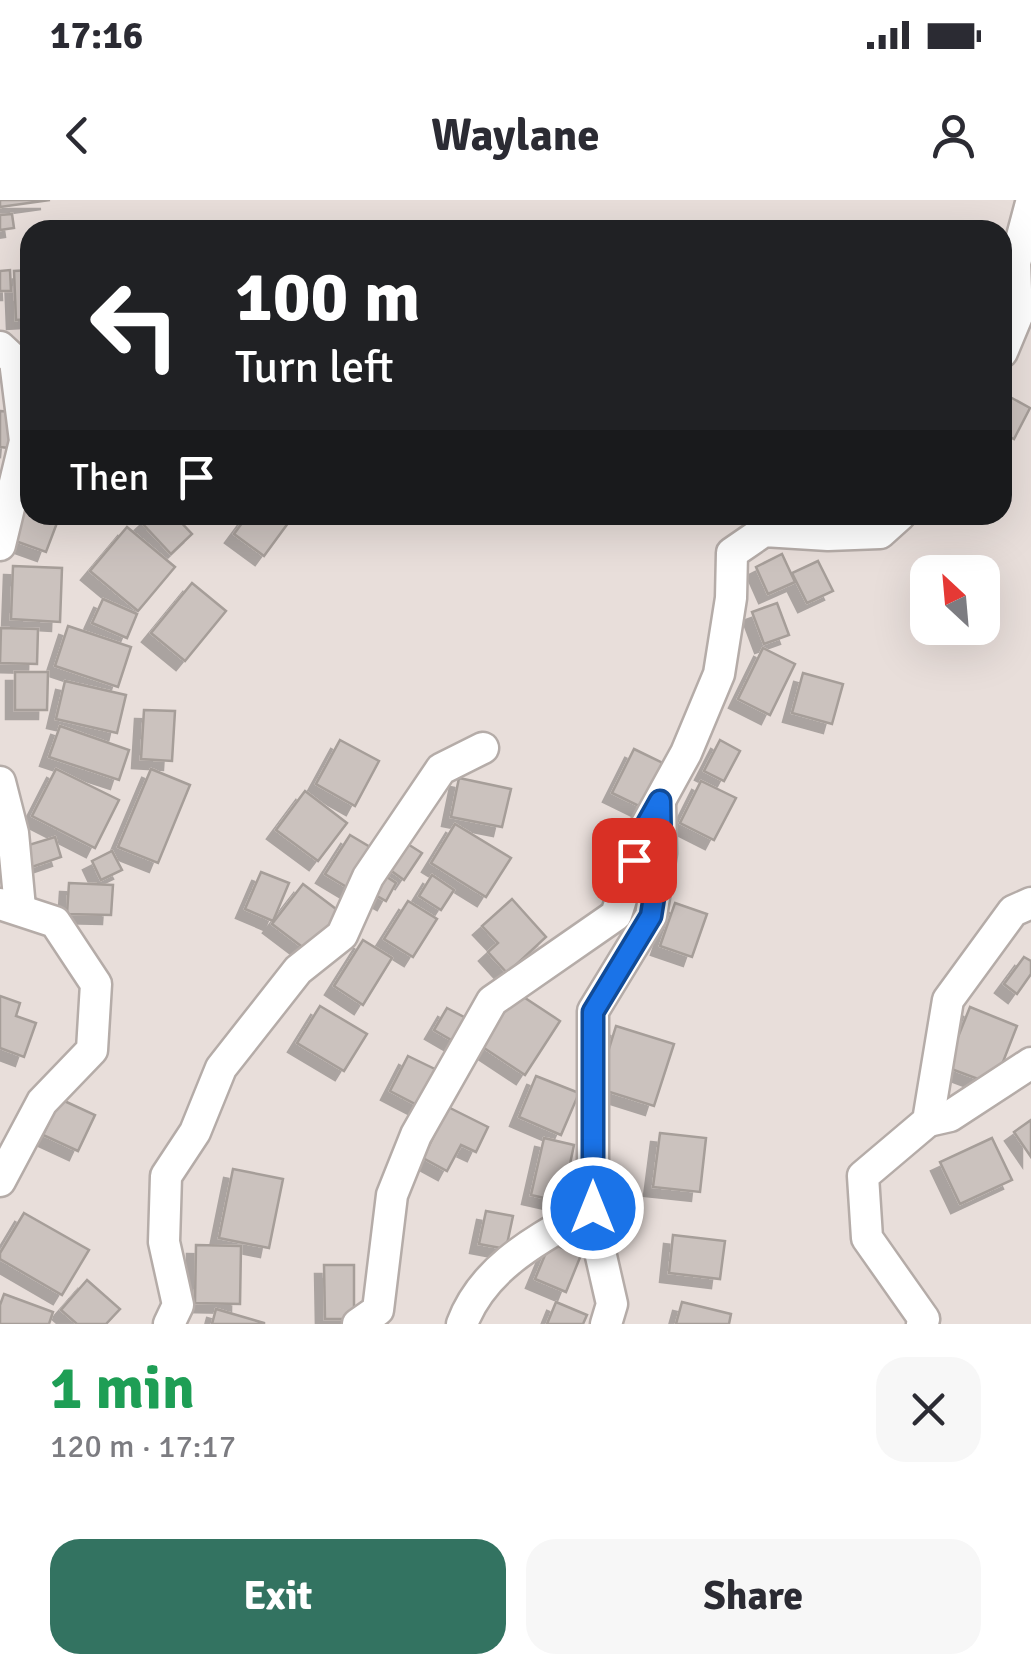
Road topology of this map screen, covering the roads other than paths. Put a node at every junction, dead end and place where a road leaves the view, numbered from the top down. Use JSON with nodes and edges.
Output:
{"nodes":[{"id":1,"x":1031,"y":203,"type":"edge"},
{"id":2,"x":1012,"y":328,"type":"edge"},
{"id":3,"x":0,"y":347,"type":"edge"},
{"id":4,"x":20,"y":401,"type":"edge"},
{"id":5,"x":20,"y":462,"type":"edge"},
{"id":6,"x":889,"y":525,"type":"edge"},
{"id":7,"x":0,"y":545,"type":"edge"},
{"id":8,"x":483,"y":748,"type":"dead end"},
{"id":9,"x":0,"y":782,"type":"edge"},
{"id":10,"x":660,"y":801,"type":"junction"},
{"id":11,"x":1031,"y":902,"type":"edge"},
{"id":12,"x":10,"y":906,"type":"edge"},
{"id":13,"x":1031,"y":1063,"type":"edge"},
{"id":14,"x":928,"y":1120,"type":"junction"},
{"id":15,"x":0,"y":1181,"type":"edge"},
{"id":16,"x":593,"y":1208,"type":"junction"},
{"id":17,"x":169,"y":1324,"type":"edge"},
{"id":18,"x":358,"y":1324,"type":"edge"},
{"id":19,"x":462,"y":1324,"type":"edge"},
{"id":20,"x":606,"y":1324,"type":"edge"},
{"id":21,"x":922,"y":1324,"type":"edge"}],
"edges":[{"from":1,"to":2,"type":"street"},
{"from":3,"to":4,"type":"street"},
{"from":5,"to":7,"type":"street"},
{"from":6,"to":10,"type":"street"},
{"from":8,"to":17,"type":"street"},
{"from":9,"to":12,"type":"street"},
{"from":10,"to":16,"type":"street"},
{"from":10,"to":18,"type":"street"},
{"from":11,"to":14,"type":"street"},
{"from":12,"to":15,"type":"street"},
{"from":13,"to":14,"type":"street"},
{"from":14,"to":21,"type":"street"},
{"from":16,"to":19,"type":"street"},
{"from":16,"to":20,"type":"street"}]}
